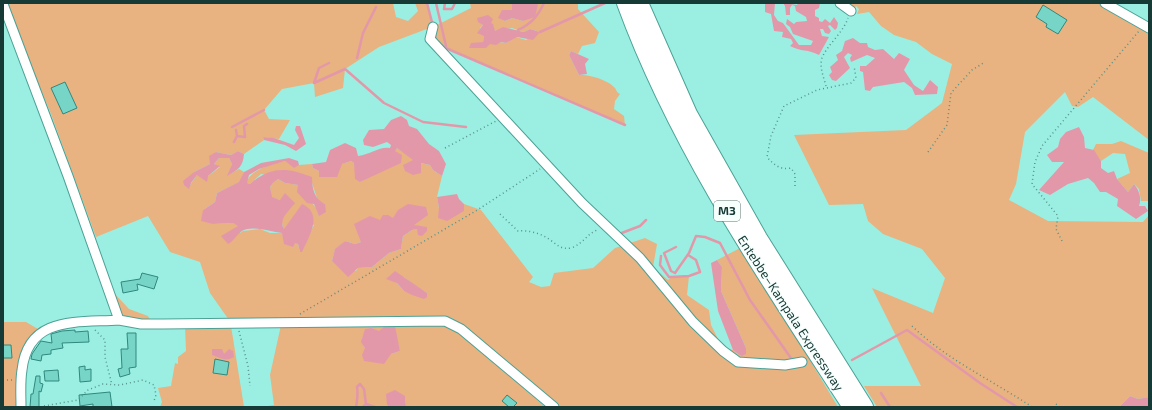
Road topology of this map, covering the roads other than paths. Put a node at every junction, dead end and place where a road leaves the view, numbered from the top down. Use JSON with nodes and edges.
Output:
{"nodes":[{"id":1,"x":624,"y":3,"type":"edge"},
{"id":2,"x":640,"y":3,"type":"edge"},
{"id":3,"x":840,"y":3,"type":"edge"},
{"id":4,"x":1105,"y":3,"type":"edge"},
{"id":5,"x":3,"y":4,"type":"edge"},
{"id":6,"x":851,"y":11,"type":"road end"},
{"id":7,"x":433,"y":27,"type":"dead end"},
{"id":8,"x":1146,"y":27,"type":"edge"},
{"id":9,"x":119,"y":320,"type":"junction"},
{"id":10,"x":802,"y":362,"type":"dead end"},
{"id":11,"x":21,"y":407,"type":"edge"},
{"id":12,"x":554,"y":407,"type":"edge"},
{"id":13,"x":851,"y":407,"type":"edge"},
{"id":14,"x":865,"y":407,"type":"edge"}],
"edges":[{"from":1,"to":13,"type":"highway","name":"Entebbe–Kampala Expressway","number":"M3"},
{"from":2,"to":14,"type":"highway","name":"Entebbe–Kampala Expressway","number":"M3"},
{"from":3,"to":6,"type":"street"},
{"from":4,"to":8,"type":"street"},
{"from":5,"to":9,"type":"street"},
{"from":7,"to":10,"type":"street"},
{"from":9,"to":11,"type":"street"},
{"from":9,"to":12,"type":"street"}]}
